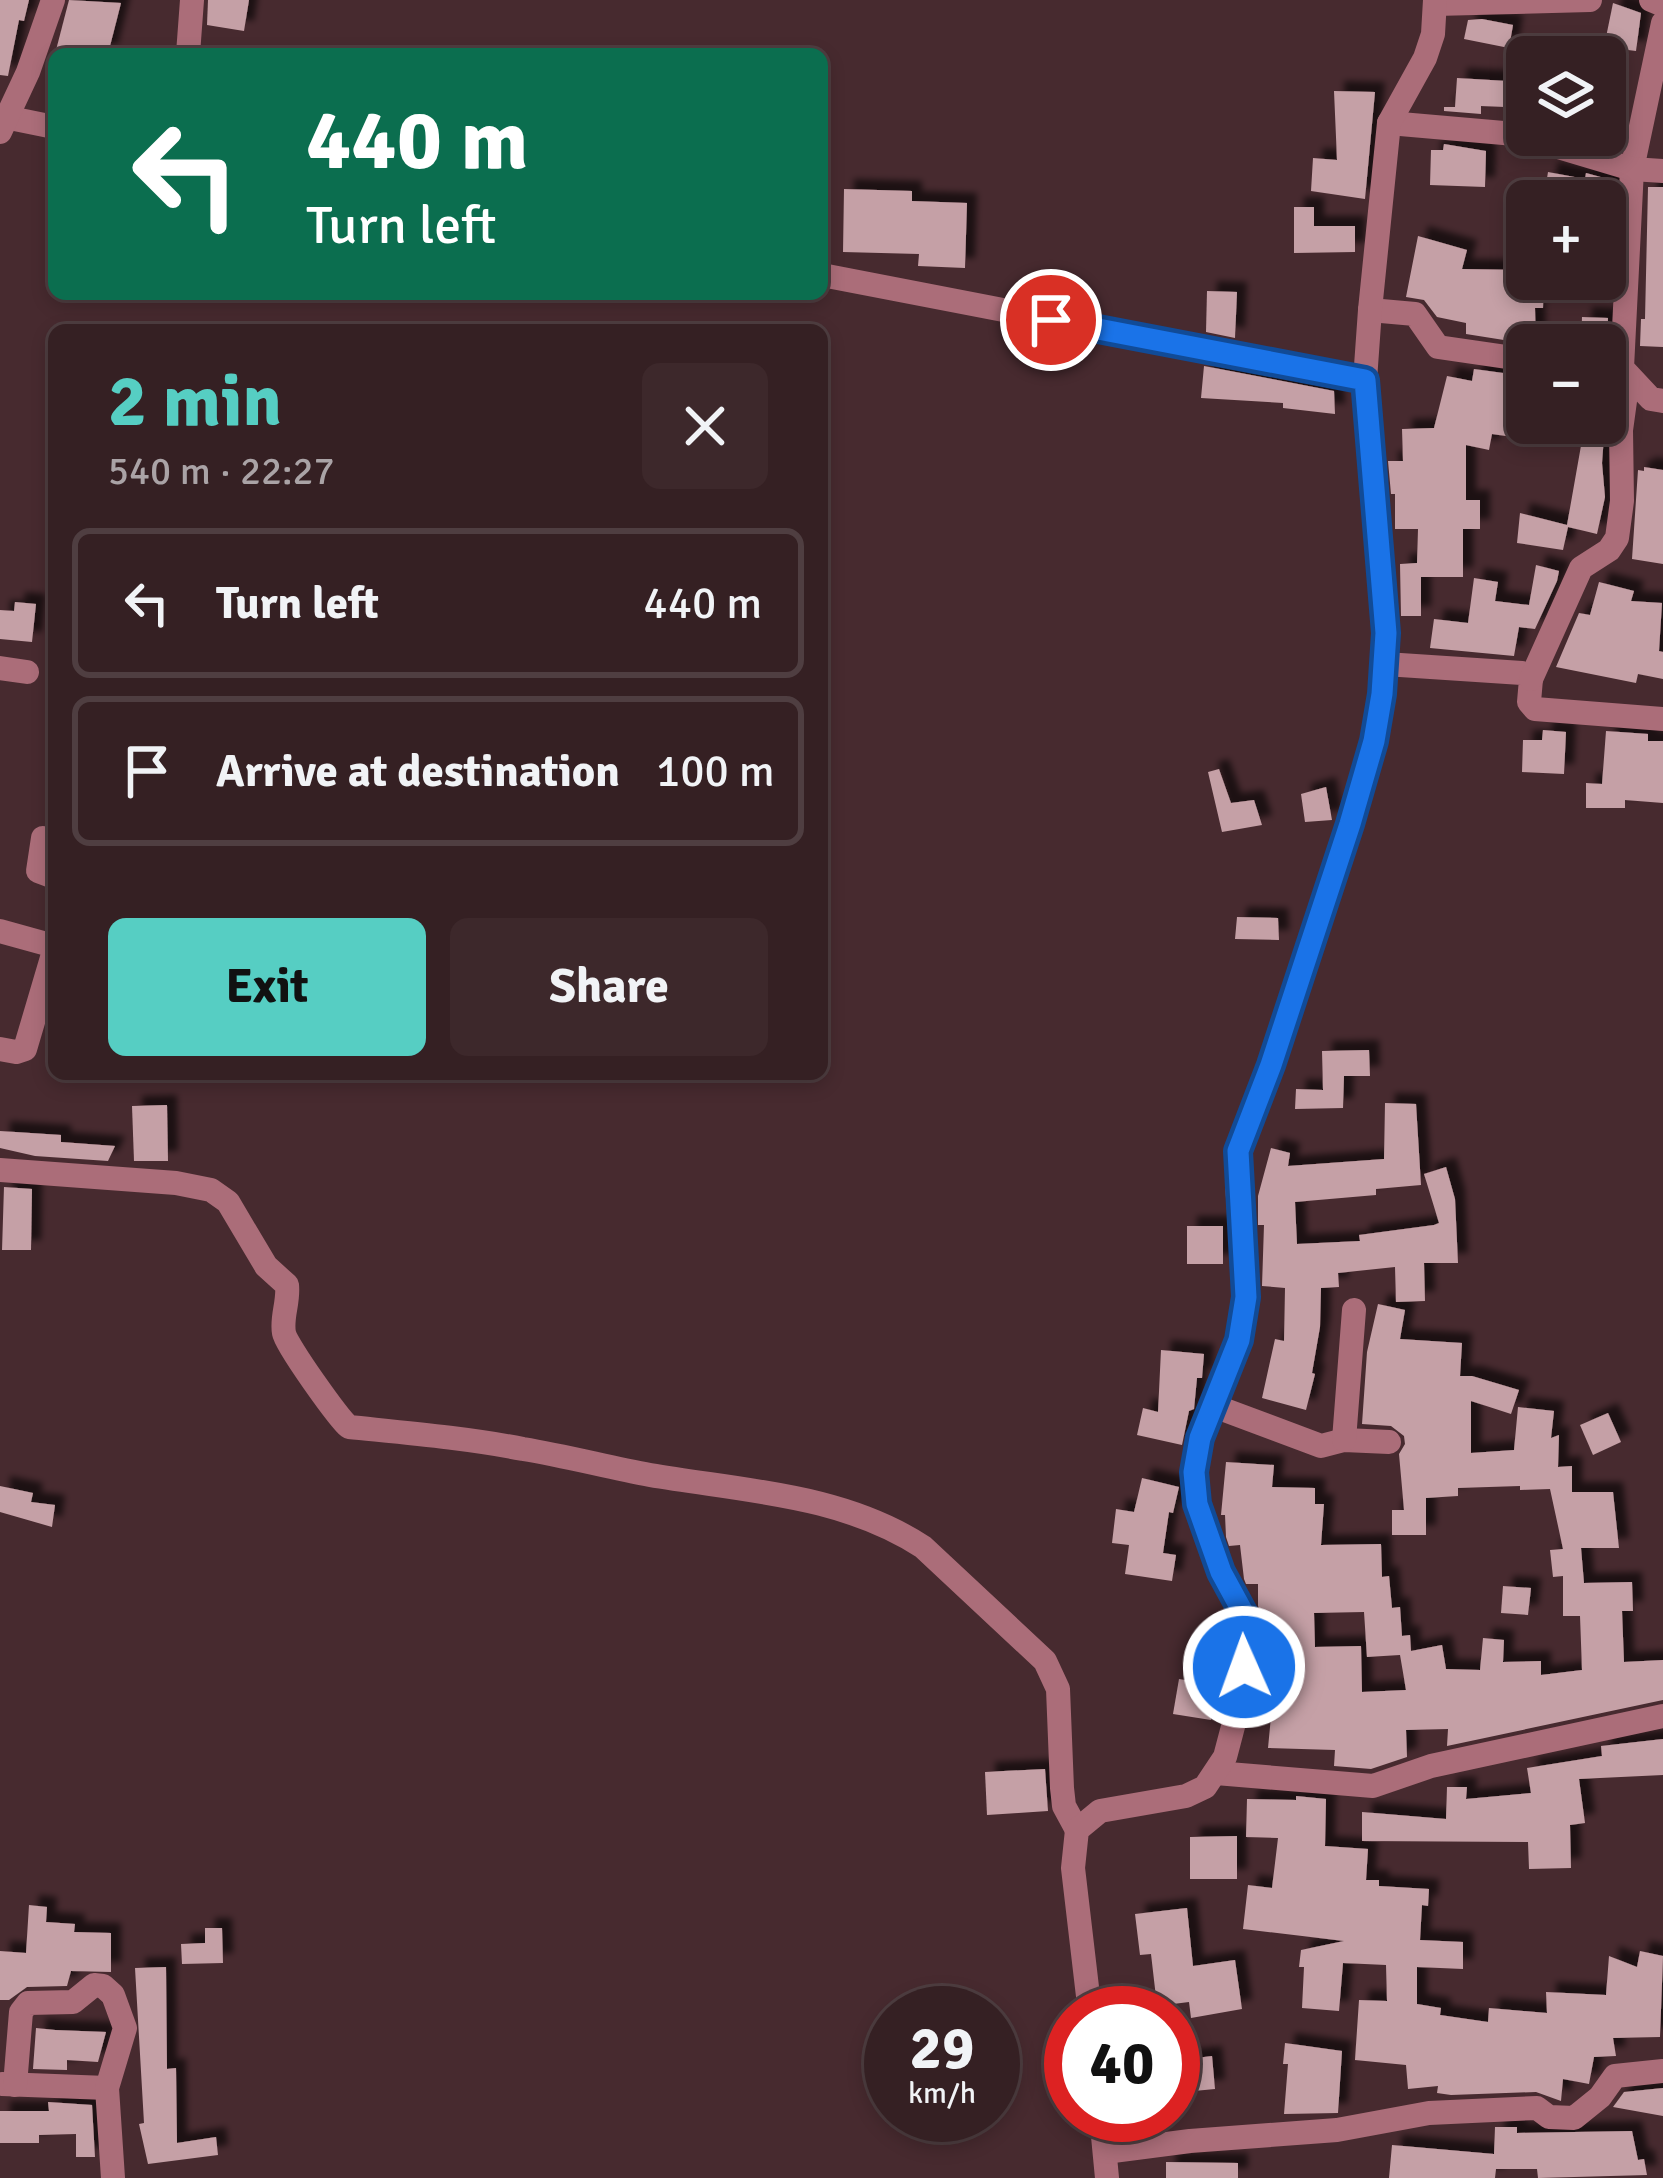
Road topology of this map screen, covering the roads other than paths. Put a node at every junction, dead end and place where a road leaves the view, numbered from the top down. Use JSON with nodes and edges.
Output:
{"nodes":[{"id":1,"x":53,"y":0,"type":"edge"},
{"id":2,"x":192,"y":0,"type":"edge"},
{"id":3,"x":1590,"y":0,"type":"edge"},
{"id":4,"x":1651,"y":0,"type":"edge"},
{"id":5,"x":1435,"y":2,"type":"edge"},
{"id":6,"x":1663,"y":4,"type":"edge"},
{"id":7,"x":1663,"y":23,"type":"edge"},
{"id":8,"x":188,"y":48,"type":"edge"},
{"id":9,"x":3,"y":122,"type":"edge"},
{"id":10,"x":1389,"y":123,"type":"junction"},
{"id":11,"x":48,"y":126,"type":"edge"},
{"id":12,"x":1632,"y":170,"type":"junction"},
{"id":13,"x":1663,"y":171,"type":"edge"},
{"id":14,"x":828,"y":276,"type":"edge"},
{"id":15,"x":1370,"y":310,"type":"junction"},
{"id":16,"x":1621,"y":324,"type":"edge"},
{"id":17,"x":1506,"y":357,"type":"edge"},
{"id":18,"x":1626,"y":378,"type":"edge"},
{"id":19,"x":1365,"y":380,"type":"junction"},
{"id":20,"x":1663,"y":400,"type":"edge"},
{"id":21,"x":1621,"y":444,"type":"edge"},
{"id":22,"x":1384,"y":664,"type":"junction"},
{"id":23,"x":0,"y":668,"type":"edge"},
{"id":24,"x":27,"y":672,"type":"dead end"},
{"id":25,"x":1531,"y":680,"type":"junction"},
{"id":26,"x":1663,"y":719,"type":"edge"},
{"id":27,"x":43,"y":838,"type":"dead end"},
{"id":28,"x":48,"y":875,"type":"edge"},
{"id":29,"x":0,"y":931,"type":"edge"},
{"id":30,"x":48,"y":946,"type":"edge"},
{"id":31,"x":48,"y":969,"type":"edge"},
{"id":32,"x":0,"y":1049,"type":"edge"},
{"id":33,"x":0,"y":1170,"type":"edge"},
{"id":34,"x":1354,"y":1310,"type":"dead end"},
{"id":35,"x":1214,"y":1406,"type":"junction"},
{"id":36,"x":1344,"y":1439,"type":"junction"},
{"id":37,"x":1389,"y":1442,"type":"dead end"},
{"id":38,"x":1663,"y":1716,"type":"edge"},
{"id":39,"x":1216,"y":1773,"type":"junction"},
{"id":40,"x":1077,"y":1830,"type":"junction"},
{"id":41,"x":1087,"y":1986,"type":"edge"},
{"id":42,"x":1663,"y":2072,"type":"edge"},
{"id":43,"x":8,"y":2084,"type":"edge"},
{"id":44,"x":106,"y":2088,"type":"junction"},
{"id":45,"x":1104,"y":2142,"type":"edge"},
{"id":46,"x":1105,"y":2152,"type":"junction"},
{"id":47,"x":112,"y":2178,"type":"edge"},
{"id":48,"x":1107,"y":2178,"type":"edge"}],
"edges":[{"from":1,"to":9,"type":"street"},
{"from":2,"to":8,"type":"street"},
{"from":3,"to":5,"type":"street"},
{"from":4,"to":6,"type":"street"},
{"from":5,"to":10,"type":"street"},
{"from":7,"to":12,"type":"street"},
{"from":9,"to":11,"type":"street"},
{"from":10,"to":12,"type":"street"},
{"from":10,"to":15,"type":"street"},
{"from":12,"to":13,"type":"street"},
{"from":12,"to":16,"type":"street"},
{"from":14,"to":19,"type":"street"},
{"from":15,"to":17,"type":"street"},
{"from":15,"to":19,"type":"street"},
{"from":18,"to":20,"type":"street"},
{"from":19,"to":22,"type":"street"},
{"from":21,"to":25,"type":"street"},
{"from":22,"to":25,"type":"street"},
{"from":22,"to":35,"type":"street"},
{"from":23,"to":24,"type":"street"},
{"from":25,"to":26,"type":"street"},
{"from":27,"to":28,"type":"street"},
{"from":29,"to":30,"type":"street"},
{"from":31,"to":32,"type":"street"},
{"from":33,"to":40,"type":"street"},
{"from":34,"to":36,"type":"street"},
{"from":35,"to":36,"type":"street"},
{"from":35,"to":39,"type":"street"},
{"from":36,"to":37,"type":"street"},
{"from":38,"to":39,"type":"street"},
{"from":39,"to":40,"type":"street"},
{"from":40,"to":41,"type":"street"},
{"from":42,"to":46,"type":"street"},
{"from":43,"to":44,"type":"street"},
{"from":43,"to":44,"type":"street"},
{"from":44,"to":47,"type":"street"},
{"from":45,"to":46,"type":"street"},
{"from":46,"to":48,"type":"street"}]}
